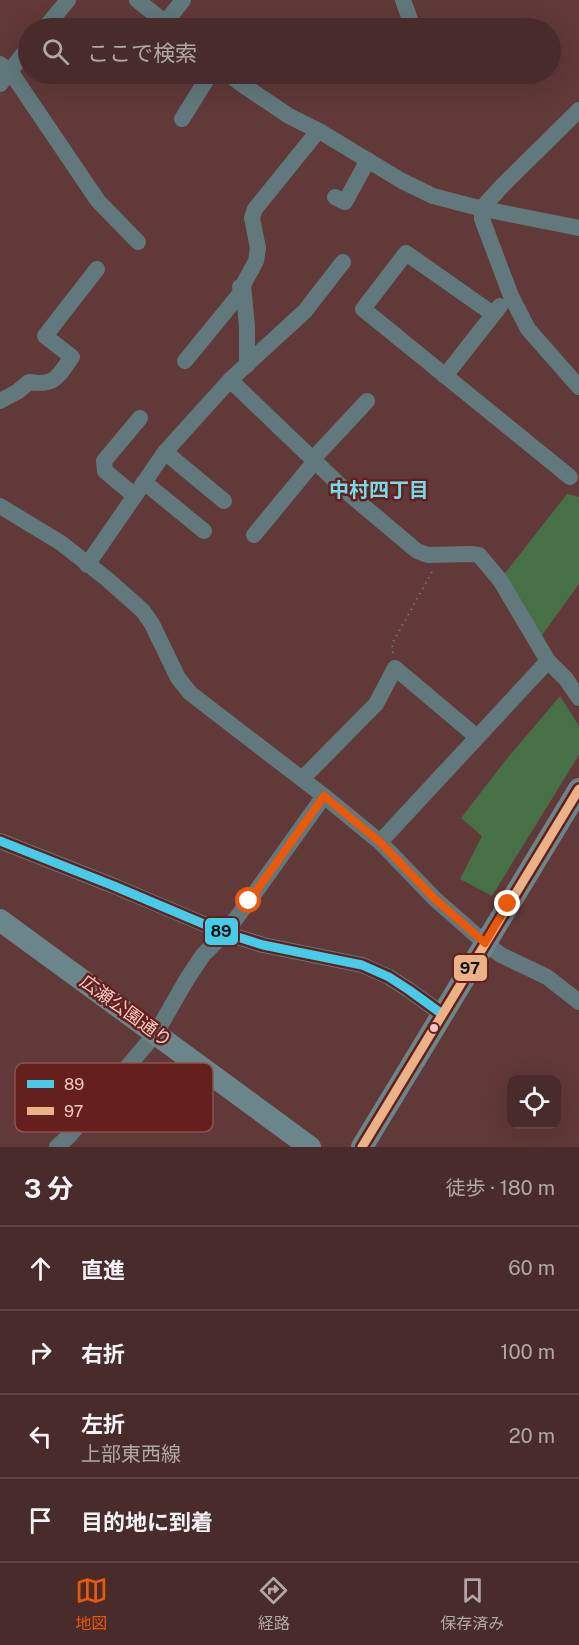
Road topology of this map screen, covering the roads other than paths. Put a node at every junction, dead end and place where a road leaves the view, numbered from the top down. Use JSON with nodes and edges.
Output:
{"nodes":[{"id":1,"x":68,"y":0,"type":"edge"},
{"id":2,"x":137,"y":0,"type":"edge"},
{"id":3,"x":183,"y":0,"type":"edge"},
{"id":4,"x":403,"y":0,"type":"edge"},
{"id":5,"x":53,"y":18,"type":"edge"},
{"id":6,"x":159,"y":18,"type":"edge"},
{"id":7,"x":173,"y":18,"type":"edge"},
{"id":8,"x":409,"y":18,"type":"edge"},
{"id":9,"x":18,"y":58,"type":"edge"},
{"id":10,"x":3,"y":73,"type":"edge"},
{"id":11,"x":204,"y":84,"type":"edge"},
{"id":12,"x":242,"y":84,"type":"edge"},
{"id":13,"x":579,"y":110,"type":"edge"},
{"id":14,"x":182,"y":119,"type":"dead end"},
{"id":15,"x":318,"y":131,"type":"junction"},
{"id":16,"x":368,"y":160,"type":"junction"},
{"id":17,"x":335,"y":197,"type":"dead end"},
{"id":18,"x":482,"y":208,"type":"junction"},
{"id":19,"x":579,"y":228,"type":"edge"},
{"id":20,"x":138,"y":242,"type":"dead end"},
{"id":21,"x":343,"y":262,"type":"dead end"},
{"id":22,"x":97,"y":269,"type":"dead end"},
{"id":23,"x":238,"y":285,"type":"junction"},
{"id":24,"x":511,"y":296,"type":"junction"},
{"id":25,"x":493,"y":314,"type":"junction"},
{"id":26,"x":185,"y":361,"type":"dead end"},
{"id":27,"x":247,"y":365,"type":"junction"},
{"id":28,"x":445,"y":376,"type":"junction"},
{"id":29,"x":230,"y":380,"type":"junction"},
{"id":30,"x":579,"y":387,"type":"edge"},
{"id":31,"x":364,"y":398,"type":"dead end"},
{"id":32,"x":0,"y":401,"type":"edge"},
{"id":33,"x":140,"y":418,"type":"dead end"},
{"id":34,"x":165,"y":452,"type":"junction"},
{"id":35,"x":311,"y":457,"type":"junction"},
{"id":36,"x":570,"y":477,"type":"dead end"},
{"id":37,"x":144,"y":482,"type":"junction"},
{"id":38,"x":135,"y":496,"type":"junction"},
{"id":39,"x":224,"y":501,"type":"dead end"},
{"id":40,"x":0,"y":506,"type":"edge"},
{"id":41,"x":204,"y":531,"type":"dead end"},
{"id":42,"x":254,"y":535,"type":"dead end"},
{"id":43,"x":87,"y":565,"type":"junction"},
{"id":44,"x":548,"y":661,"type":"junction"},
{"id":45,"x":579,"y":698,"type":"edge"},
{"id":46,"x":477,"y":737,"type":"junction"},
{"id":47,"x":302,"y":779,"type":"junction"},
{"id":48,"x":579,"y":789,"type":"edge"},
{"id":49,"x":324,"y":796,"type":"junction"},
{"id":50,"x":0,"y":841,"type":"edge"},
{"id":51,"x":380,"y":842,"type":"junction"},
{"id":52,"x":0,"y":920,"type":"edge"},
{"id":53,"x":225,"y":933,"type":"junction"},
{"id":54,"x":485,"y":943,"type":"junction"},
{"id":55,"x":579,"y":1002,"type":"edge"},
{"id":56,"x":442,"y":1014,"type":"junction"},
{"id":57,"x":156,"y":1033,"type":"junction"},
{"id":58,"x":131,"y":1063,"type":"edge"},
{"id":59,"x":197,"y":1063,"type":"edge"},
{"id":60,"x":213,"y":1075,"type":"edge"},
{"id":61,"x":72,"y":1132,"type":"edge"},
{"id":62,"x":57,"y":1147,"type":"edge"},
{"id":63,"x":310,"y":1147,"type":"edge"},
{"id":64,"x":362,"y":1147,"type":"edge"}],
"edges":[{"from":1,"to":5,"type":"street"},
{"from":2,"to":6,"type":"street"},
{"from":3,"to":7,"type":"street"},
{"from":4,"to":8,"type":"street"},
{"from":9,"to":10,"type":"street"},
{"from":10,"to":20,"type":"street"},
{"from":11,"to":14,"type":"street"},
{"from":12,"to":15,"type":"street"},
{"from":13,"to":18,"type":"street"},
{"from":15,"to":16,"type":"street"},
{"from":15,"to":23,"type":"street"},
{"from":16,"to":17,"type":"street"},
{"from":16,"to":18,"type":"street"},
{"from":18,"to":19,"type":"street"},
{"from":18,"to":24,"type":"street"},
{"from":21,"to":27,"type":"street"},
{"from":22,"to":32,"type":"street"},
{"from":23,"to":26,"type":"street"},
{"from":23,"to":27,"type":"street"},
{"from":24,"to":25,"type":"street"},
{"from":24,"to":30,"type":"street"},
{"from":25,"to":28,"type":"street"},
{"from":25,"to":28,"type":"street"},
{"from":27,"to":29,"type":"street"},
{"from":28,"to":36,"type":"street"},
{"from":29,"to":34,"type":"street"},
{"from":29,"to":35,"type":"street"},
{"from":31,"to":35,"type":"street"},
{"from":33,"to":38,"type":"street"},
{"from":34,"to":37,"type":"street"},
{"from":34,"to":39,"type":"street"},
{"from":35,"to":42,"type":"street"},
{"from":35,"to":44,"type":"street"},
{"from":37,"to":38,"type":"street"},
{"from":37,"to":41,"type":"street"},
{"from":38,"to":43,"type":"street"},
{"from":40,"to":43,"type":"street"},
{"from":43,"to":47,"type":"street"},
{"from":44,"to":45,"type":"street"},
{"from":44,"to":46,"type":"street"},
{"from":46,"to":47,"type":"street"},
{"from":46,"to":51,"type":"street"},
{"from":47,"to":49,"type":"street"},
{"from":48,"to":54,"type":"street"},
{"from":49,"to":51,"type":"street"},
{"from":49,"to":53,"type":"street"},
{"from":50,"to":53,"type":"street"},
{"from":51,"to":54,"type":"street"},
{"from":52,"to":57,"type":"street","name":"広瀬公園通り"},
{"from":53,"to":56,"type":"street"},
{"from":53,"to":57,"type":"street"},
{"from":54,"to":55,"type":"street"},
{"from":54,"to":56,"type":"street"},
{"from":56,"to":64,"type":"street"},
{"from":57,"to":58,"type":"street"},
{"from":57,"to":59,"type":"street","name":"広瀬公園通り"},
{"from":60,"to":63,"type":"street","name":"広瀬公園通り"},
{"from":61,"to":62,"type":"street"}]}
